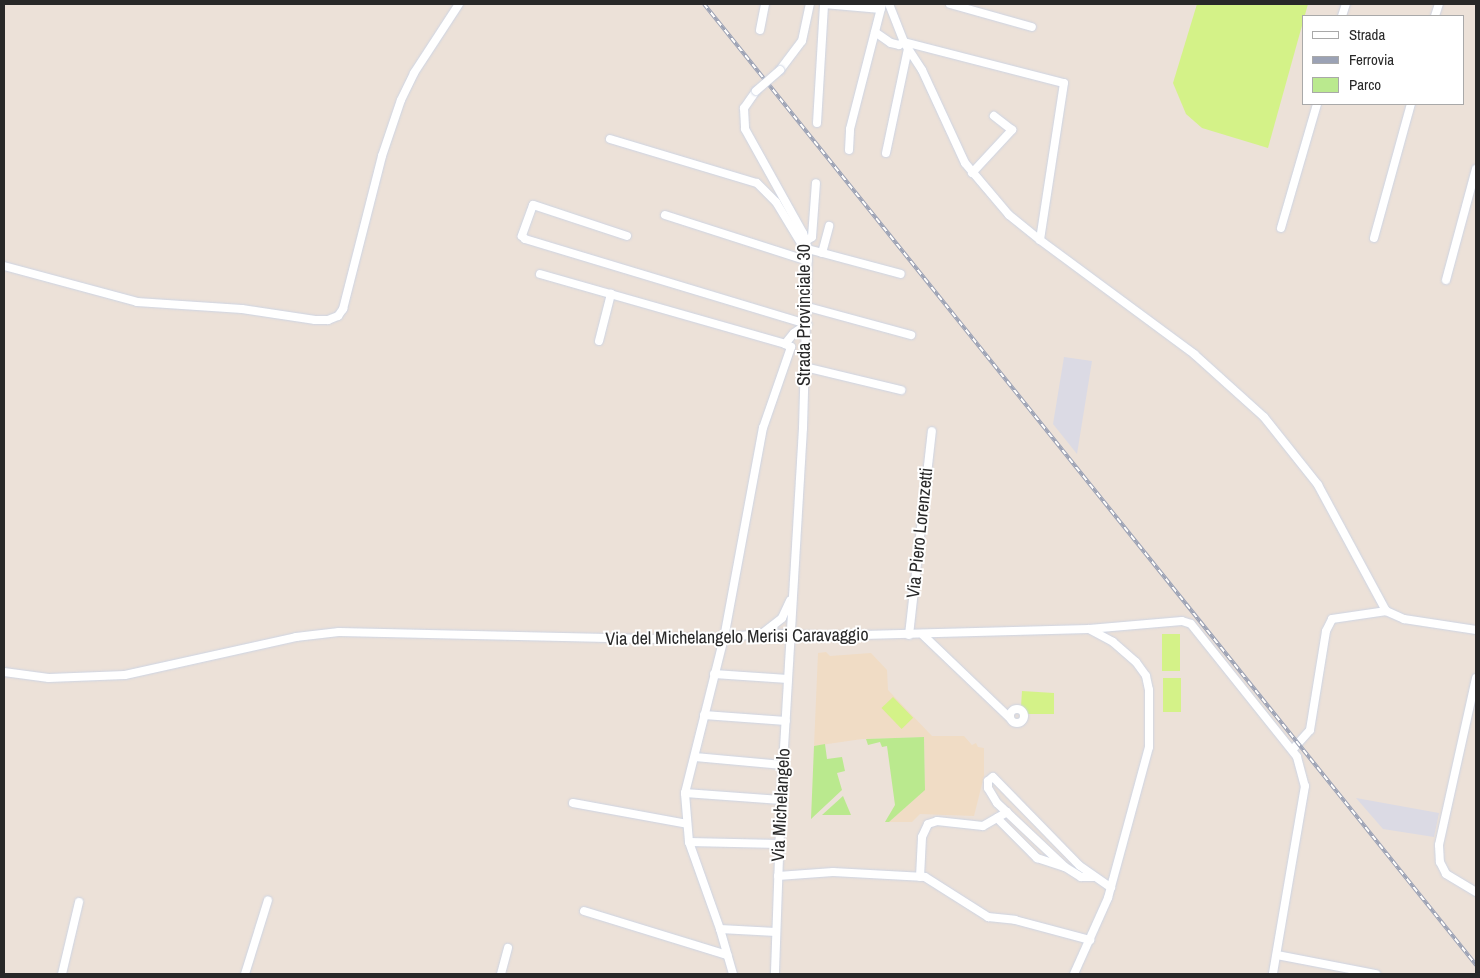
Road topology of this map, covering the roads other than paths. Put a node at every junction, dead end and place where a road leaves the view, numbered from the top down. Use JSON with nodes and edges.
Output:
{"nodes":[{"id":1,"x":459,"y":4,"type":"edge"},
{"id":2,"x":765,"y":4,"type":"edge"},
{"id":3,"x":810,"y":4,"type":"edge"},
{"id":4,"x":824,"y":4,"type":"edge"},
{"id":5,"x":889,"y":4,"type":"edge"},
{"id":6,"x":950,"y":4,"type":"edge"},
{"id":7,"x":882,"y":6,"type":"edge"},
{"id":8,"x":1032,"y":27,"type":"dead end"},
{"id":9,"x":760,"y":30,"type":"dead end"},
{"id":10,"x":875,"y":32,"type":"junction"},
{"id":11,"x":906,"y":45,"type":"junction"},
{"id":12,"x":1317,"y":105,"type":"edge"},
{"id":13,"x":1411,"y":105,"type":"edge"},
{"id":14,"x":994,"y":116,"type":"dead end"},
{"id":15,"x":817,"y":123,"type":"dead end"},
{"id":16,"x":610,"y":139,"type":"dead end"},
{"id":17,"x":850,"y":150,"type":"dead end"},
{"id":18,"x":886,"y":152,"type":"dead end"},
{"id":19,"x":1476,"y":169,"type":"edge"},
{"id":20,"x":972,"y":173,"type":"junction"},
{"id":21,"x":816,"y":183,"type":"dead end"},
{"id":22,"x":665,"y":215,"type":"dead end"},
{"id":23,"x":829,"y":226,"type":"dead end"},
{"id":24,"x":1281,"y":228,"type":"dead end"},
{"id":25,"x":627,"y":236,"type":"dead end"},
{"id":26,"x":1374,"y":238,"type":"dead end"},
{"id":27,"x":1040,"y":240,"type":"junction"},
{"id":28,"x":807,"y":245,"type":"junction"},
{"id":29,"x":822,"y":253,"type":"junction"},
{"id":30,"x":808,"y":261,"type":"junction"},
{"id":31,"x":4,"y":266,"type":"edge"},
{"id":32,"x":540,"y":274,"type":"dead end"},
{"id":33,"x":901,"y":274,"type":"dead end"},
{"id":34,"x":1446,"y":280,"type":"dead end"},
{"id":35,"x":611,"y":294,"type":"junction"},
{"id":36,"x":808,"y":307,"type":"junction"},
{"id":37,"x":807,"y":324,"type":"junction"},
{"id":38,"x":911,"y":335,"type":"dead end"},
{"id":39,"x":599,"y":341,"type":"dead end"},
{"id":40,"x":785,"y":344,"type":"junction"},
{"id":41,"x":805,"y":367,"type":"junction"},
{"id":42,"x":901,"y":390,"type":"dead end"},
{"id":43,"x":932,"y":431,"type":"dead end"},
{"id":44,"x":792,"y":597,"type":"junction"},
{"id":45,"x":1386,"y":611,"type":"junction"},
{"id":46,"x":1089,"y":629,"type":"junction"},
{"id":47,"x":1476,"y":630,"type":"edge"},
{"id":48,"x":762,"y":633,"type":"junction"},
{"id":49,"x":791,"y":635,"type":"junction"},
{"id":50,"x":909,"y":635,"type":"junction"},
{"id":51,"x":923,"y":635,"type":"junction"},
{"id":52,"x":724,"y":638,"type":"junction"},
{"id":53,"x":4,"y":672,"type":"edge"},
{"id":54,"x":714,"y":674,"type":"junction"},
{"id":55,"x":1476,"y":678,"type":"edge"},
{"id":56,"x":788,"y":679,"type":"junction"},
{"id":57,"x":704,"y":715,"type":"junction"},
{"id":58,"x":1010,"y":718,"type":"dead end"},
{"id":59,"x":786,"y":721,"type":"junction"},
{"id":60,"x":1293,"y":749,"type":"junction"},
{"id":61,"x":695,"y":757,"type":"junction"},
{"id":62,"x":783,"y":765,"type":"junction"},
{"id":63,"x":686,"y":794,"type":"junction"},
{"id":64,"x":781,"y":800,"type":"junction"},
{"id":65,"x":573,"y":803,"type":"dead end"},
{"id":66,"x":1007,"y":812,"type":"junction"},
{"id":67,"x":996,"y":818,"type":"junction"},
{"id":68,"x":687,"y":824,"type":"junction"},
{"id":69,"x":689,"y":842,"type":"junction"},
{"id":70,"x":779,"y":844,"type":"junction"},
{"id":71,"x":1065,"y":867,"type":"junction"},
{"id":72,"x":778,"y":876,"type":"junction"},
{"id":73,"x":1094,"y":876,"type":"junction"},
{"id":74,"x":920,"y":877,"type":"junction"},
{"id":75,"x":1111,"y":888,"type":"junction"},
{"id":76,"x":1476,"y":892,"type":"edge"},
{"id":77,"x":268,"y":900,"type":"dead end"},
{"id":78,"x":79,"y":902,"type":"dead end"},
{"id":79,"x":584,"y":911,"type":"dead end"},
{"id":80,"x":720,"y":929,"type":"junction"},
{"id":81,"x":776,"y":932,"type":"junction"},
{"id":82,"x":1090,"y":940,"type":"junction"},
{"id":83,"x":508,"y":948,"type":"dead end"},
{"id":84,"x":1277,"y":954,"type":"junction"},
{"id":85,"x":727,"y":955,"type":"junction"},
{"id":86,"x":62,"y":974,"type":"edge"},
{"id":87,"x":245,"y":974,"type":"edge"},
{"id":88,"x":501,"y":974,"type":"edge"},
{"id":89,"x":733,"y":974,"type":"edge"},
{"id":90,"x":775,"y":974,"type":"edge"},
{"id":91,"x":1074,"y":974,"type":"edge"},
{"id":92,"x":1273,"y":974,"type":"edge"},
{"id":93,"x":1376,"y":974,"type":"edge"}],
"edges":[{"from":1,"to":31,"type":"street"},
{"from":2,"to":9,"type":"street"},
{"from":3,"to":28,"type":"street","name":"Strada Provinciale 30","bridge":true},
{"from":4,"to":7,"type":"street"},
{"from":4,"to":15,"type":"street"},
{"from":5,"to":11,"type":"street"},
{"from":6,"to":8,"type":"street"},
{"from":7,"to":10,"type":"street"},
{"from":10,"to":11,"type":"street"},
{"from":10,"to":17,"type":"street"},
{"from":11,"to":18,"type":"street"},
{"from":11,"to":20,"type":"street"},
{"from":11,"to":27,"type":"street"},
{"from":12,"to":24,"type":"street"},
{"from":13,"to":26,"type":"street"},
{"from":14,"to":20,"type":"street"},
{"from":16,"to":28,"type":"street"},
{"from":19,"to":34,"type":"street"},
{"from":20,"to":27,"type":"street"},
{"from":21,"to":28,"type":"street"},
{"from":22,"to":30,"type":"street"},
{"from":23,"to":29,"type":"street"},
{"from":25,"to":37,"type":"street"},
{"from":27,"to":45,"type":"street"},
{"from":28,"to":29,"type":"street"},
{"from":28,"to":30,"type":"street","name":"Strada Provinciale 30"},
{"from":29,"to":33,"type":"street"},
{"from":30,"to":36,"type":"street","name":"Strada Provinciale 30"},
{"from":32,"to":35,"type":"street"},
{"from":35,"to":39,"type":"street"},
{"from":35,"to":40,"type":"street"},
{"from":36,"to":37,"type":"street","name":"Strada Provinciale 30"},
{"from":36,"to":38,"type":"street"},
{"from":37,"to":40,"type":"street"},
{"from":37,"to":41,"type":"street","name":"Strada Provinciale 30"},
{"from":40,"to":52,"type":"street"},
{"from":41,"to":42,"type":"street"},
{"from":41,"to":44,"type":"street","name":"Strada Provinciale 30"},
{"from":43,"to":50,"type":"street","name":"Via Piero Lorenzetti"},
{"from":44,"to":48,"type":"street"},
{"from":44,"to":49,"type":"street","name":"Strada Provinciale 30"},
{"from":45,"to":47,"type":"street"},
{"from":45,"to":60,"type":"street"},
{"from":46,"to":51,"type":"street","name":"Via del Michelangelo Merisi Caravaggio"},
{"from":46,"to":60,"type":"street","name":"Via del Michelangelo Merisi Caravaggio"},
{"from":46,"to":75,"type":"street"},
{"from":48,"to":49,"type":"street","name":"Via del Michelangelo Merisi Caravaggio"},
{"from":48,"to":52,"type":"street","name":"Via del Michelangelo Merisi Caravaggio"},
{"from":49,"to":50,"type":"street","name":"Via del Michelangelo Merisi Caravaggio"},
{"from":49,"to":56,"type":"street","name":"Via Michelangelo"},
{"from":50,"to":51,"type":"street","name":"Via del Michelangelo Merisi Caravaggio"},
{"from":51,"to":58,"type":"street"},
{"from":52,"to":53,"type":"street","name":"Via del Michelangelo Merisi Caravaggio"},
{"from":52,"to":54,"type":"street"},
{"from":54,"to":56,"type":"street"},
{"from":54,"to":57,"type":"street"},
{"from":55,"to":76,"type":"street"},
{"from":56,"to":59,"type":"street","name":"Via Michelangelo"},
{"from":57,"to":59,"type":"street"},
{"from":57,"to":61,"type":"street"},
{"from":59,"to":62,"type":"street","name":"Via Michelangelo"},
{"from":60,"to":84,"type":"street"},
{"from":61,"to":62,"type":"street"},
{"from":61,"to":63,"type":"street"},
{"from":62,"to":64,"type":"street","name":"Via Michelangelo"},
{"from":63,"to":64,"type":"street"},
{"from":63,"to":68,"type":"street"},
{"from":64,"to":70,"type":"street","name":"Via Michelangelo"},
{"from":65,"to":68,"type":"street"},
{"from":66,"to":67,"type":"street"},
{"from":66,"to":71,"type":"street"},
{"from":66,"to":73,"type":"street"},
{"from":67,"to":71,"type":"street"},
{"from":67,"to":74,"type":"street"},
{"from":68,"to":69,"type":"street"},
{"from":69,"to":70,"type":"street"},
{"from":69,"to":80,"type":"street"},
{"from":70,"to":72,"type":"street","name":"Via Michelangelo"},
{"from":71,"to":73,"type":"street"},
{"from":72,"to":74,"type":"street"},
{"from":72,"to":81,"type":"street","name":"Via Michelangelo"},
{"from":73,"to":75,"type":"street"},
{"from":74,"to":82,"type":"street"},
{"from":75,"to":82,"type":"street"},
{"from":77,"to":87,"type":"street"},
{"from":78,"to":86,"type":"street"},
{"from":79,"to":85,"type":"street"},
{"from":80,"to":81,"type":"street"},
{"from":80,"to":85,"type":"street"},
{"from":81,"to":90,"type":"street","name":"Via Michelangelo"},
{"from":82,"to":91,"type":"street"},
{"from":83,"to":88,"type":"street"},
{"from":84,"to":92,"type":"street"},
{"from":84,"to":93,"type":"street"},
{"from":85,"to":89,"type":"street"}]}
